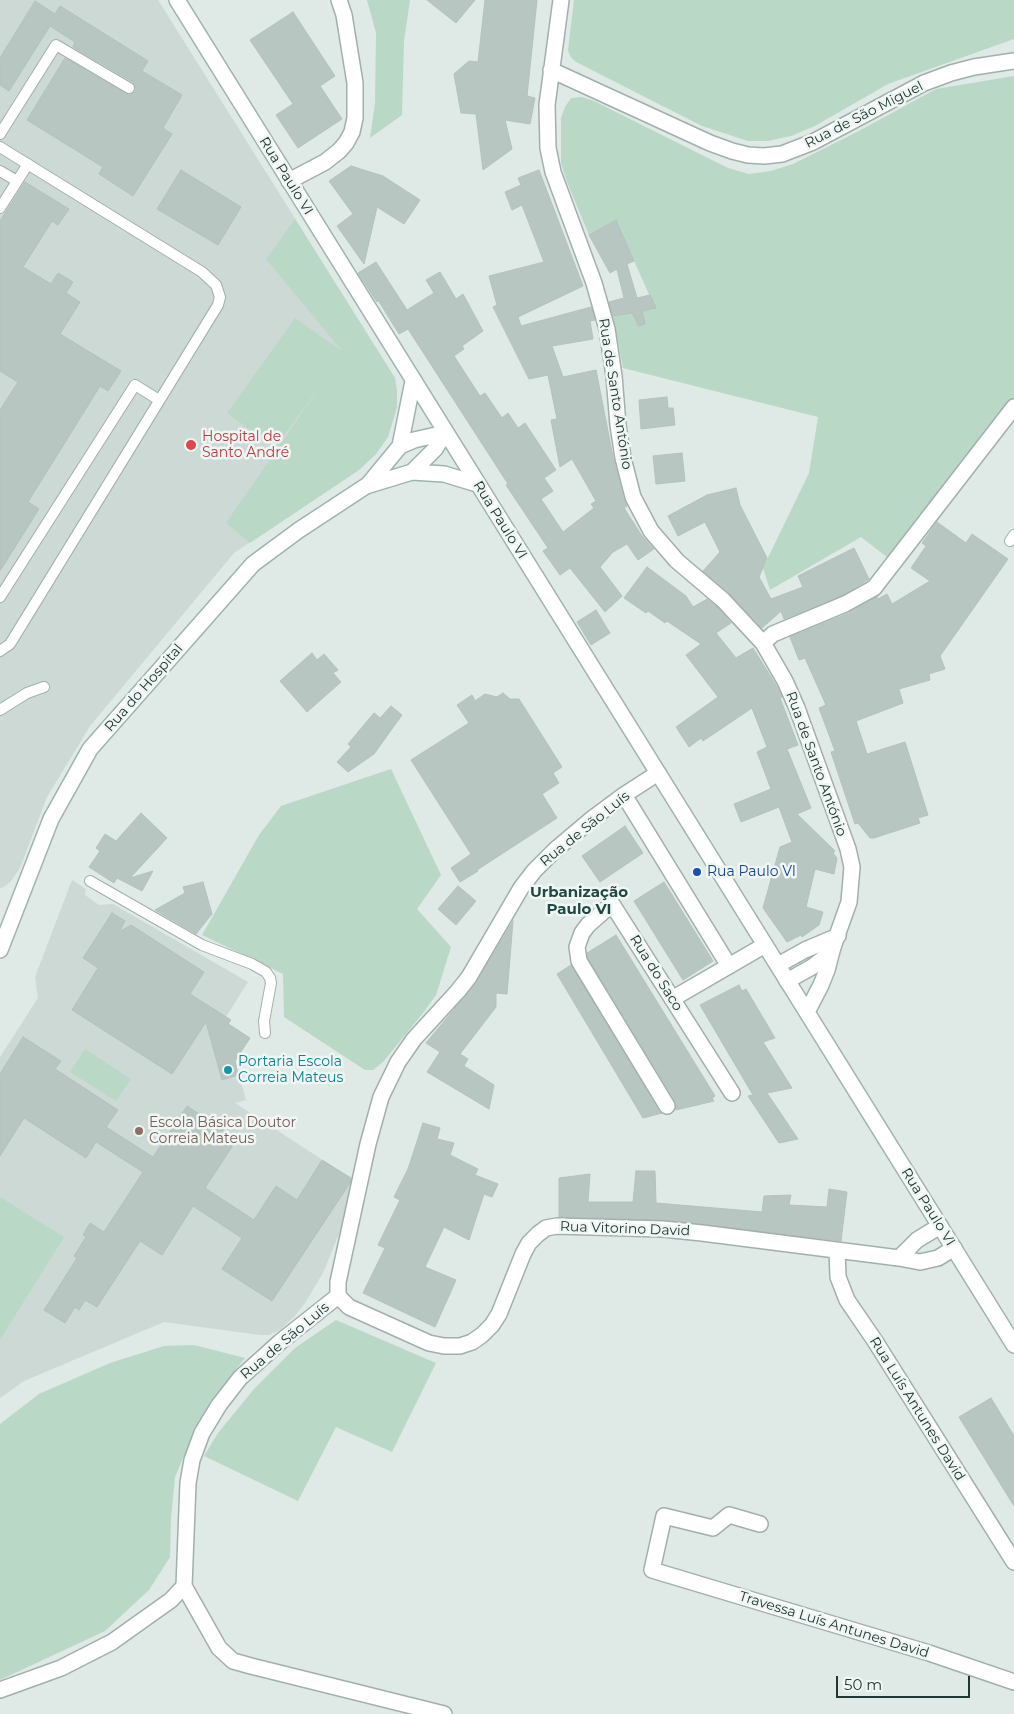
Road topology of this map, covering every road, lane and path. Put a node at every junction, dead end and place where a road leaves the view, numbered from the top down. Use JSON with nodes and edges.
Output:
{"nodes":[{"id":1,"x":177,"y":0,"type":"edge"},
{"id":2,"x":339,"y":0,"type":"edge"},
{"id":3,"x":561,"y":0,"type":"edge"},
{"id":4,"x":1014,"y":61,"type":"edge"},
{"id":5,"x":551,"y":70,"type":"junction"},
{"id":6,"x":129,"y":88,"type":"dead end"},
{"id":7,"x":0,"y":134,"type":"edge"},
{"id":8,"x":0,"y":147,"type":"edge"},
{"id":9,"x":28,"y":164,"type":"junction"},
{"id":10,"x":0,"y":171,"type":"edge"},
{"id":11,"x":17,"y":181,"type":"junction"},
{"id":12,"x":289,"y":181,"type":"junction"},
{"id":13,"x":0,"y":208,"type":"edge"},
{"id":14,"x":413,"y":381,"type":"junction"},
{"id":15,"x":159,"y":400,"type":"junction"},
{"id":16,"x":1014,"y":407,"type":"edge"},
{"id":17,"x":445,"y":433,"type":"junction"},
{"id":18,"x":400,"y":446,"type":"junction"},
{"id":19,"x":412,"y":472,"type":"junction"},
{"id":20,"x":477,"y":484,"type":"junction"},
{"id":21,"x":366,"y":486,"type":"junction"},
{"id":22,"x":0,"y":597,"type":"edge"},
{"id":23,"x":763,"y":643,"type":"junction"},
{"id":24,"x":0,"y":651,"type":"edge"},
{"id":25,"x":44,"y":687,"type":"dead end"},
{"id":26,"x":0,"y":710,"type":"edge"},
{"id":27,"x":658,"y":773,"type":"junction"},
{"id":28,"x":624,"y":795,"type":"junction"},
{"id":29,"x":90,"y":880,"type":"dead end"},
{"id":30,"x":5,"y":920,"type":"edge"},
{"id":31,"x":836,"y":942,"type":"junction"},
{"id":32,"x":765,"y":945,"type":"junction"},
{"id":33,"x":0,"y":950,"type":"edge"},
{"id":34,"x":778,"y":965,"type":"junction"},
{"id":35,"x":730,"y":966,"type":"junction"},
{"id":36,"x":787,"y":981,"type":"junction"},
{"id":37,"x":672,"y":999,"type":"junction"},
{"id":38,"x":807,"y":1012,"type":"junction"},
{"id":39,"x":265,"y":1033,"type":"dead end"},
{"id":40,"x":732,"y":1093,"type":"dead end"},
{"id":41,"x":667,"y":1106,"type":"dead end"},
{"id":42,"x":940,"y":1226,"type":"junction"},
{"id":43,"x":954,"y":1248,"type":"junction"},
{"id":44,"x":837,"y":1250,"type":"junction"},
{"id":45,"x":898,"y":1258,"type":"junction"},
{"id":46,"x":338,"y":1296,"type":"junction"},
{"id":47,"x":1014,"y":1344,"type":"edge"},
{"id":48,"x":760,"y":1524,"type":"dead end"},
{"id":49,"x":1014,"y":1562,"type":"edge"},
{"id":50,"x":184,"y":1586,"type":"junction"},
{"id":51,"x":1014,"y":1682,"type":"edge"},
{"id":52,"x":0,"y":1690,"type":"edge"},
{"id":53,"x":444,"y":1714,"type":"edge"}],
"edges":[{"from":1,"to":12,"type":"street","name":"Rua Paulo VI"},
{"from":2,"to":12,"type":"street"},
{"from":3,"to":5,"type":"street","name":"Rua de Santo António"},
{"from":4,"to":5,"type":"street","name":"Rua de São Miguel"},
{"from":5,"to":23,"type":"street","name":"Rua de Santo António"},
{"from":6,"to":7,"type":"lane"},
{"from":8,"to":9,"type":"lane"},
{"from":9,"to":11,"type":"lane"},
{"from":9,"to":15,"type":"lane"},
{"from":10,"to":11,"type":"lane"},
{"from":11,"to":13,"type":"lane"},
{"from":12,"to":14,"type":"street","name":"Rua Paulo VI"},
{"from":14,"to":17,"type":"street","name":"Rua Paulo VI"},
{"from":14,"to":18,"type":"street","name":"Rua do Hospital"},
{"from":15,"to":22,"type":"lane"},
{"from":15,"to":24,"type":"lane"},
{"from":16,"to":23,"type":"street"},
{"from":17,"to":18,"type":"street"},
{"from":17,"to":19,"type":"street","name":"Rua do Hospital"},
{"from":17,"to":20,"type":"street","name":"Rua Paulo VI"},
{"from":18,"to":21,"type":"street","name":"Rua do Hospital"},
{"from":19,"to":20,"type":"street","name":"Rua do Hospital"},
{"from":19,"to":21,"type":"street","name":"Rua do Hospital"},
{"from":20,"to":27,"type":"street","name":"Rua Paulo VI"},
{"from":21,"to":30,"type":"street","name":"Rua do Hospital"},
{"from":23,"to":31,"type":"street","name":"Rua de Santo António"},
{"from":25,"to":26,"type":"lane"},
{"from":27,"to":28,"type":"street","name":"Rua de São Luís"},
{"from":27,"to":32,"type":"street","name":"Rua Paulo VI"},
{"from":28,"to":35,"type":"street"},
{"from":28,"to":46,"type":"street","name":"Rua de São Luís"},
{"from":29,"to":39,"type":"lane"},
{"from":30,"to":33,"type":"street","name":"Rua do Hospital"},
{"from":31,"to":34,"type":"street"},
{"from":31,"to":36,"type":"street","name":"Rua de Santo António"},
{"from":31,"to":38,"type":"street"},
{"from":32,"to":34,"type":"street","name":"Rua Paulo VI"},
{"from":32,"to":35,"type":"street"},
{"from":34,"to":36,"type":"street","name":"Rua Paulo VI"},
{"from":35,"to":37,"type":"street"},
{"from":36,"to":38,"type":"street","name":"Rua Paulo VI"},
{"from":37,"to":40,"type":"street","name":"Rua do Saco"},
{"from":37,"to":41,"type":"street","name":"Rua do Saco"},
{"from":38,"to":42,"type":"street","name":"Rua Paulo VI"},
{"from":42,"to":43,"type":"street","name":"Rua Paulo VI"},
{"from":42,"to":45,"type":"street"},
{"from":43,"to":45,"type":"street","name":"Rua Vitorino David"},
{"from":43,"to":47,"type":"street","name":"Rua Paulo VI"},
{"from":44,"to":45,"type":"street","name":"Rua Vitorino David"},
{"from":44,"to":46,"type":"street","name":"Rua Vitorino David"},
{"from":44,"to":49,"type":"street","name":"Rua Luís Antunes David"},
{"from":46,"to":50,"type":"street","name":"Rua de São Luís"},
{"from":48,"to":51,"type":"street","name":"Travessa Luís Antunes David"},
{"from":50,"to":52,"type":"street"},
{"from":50,"to":53,"type":"street"}]}
